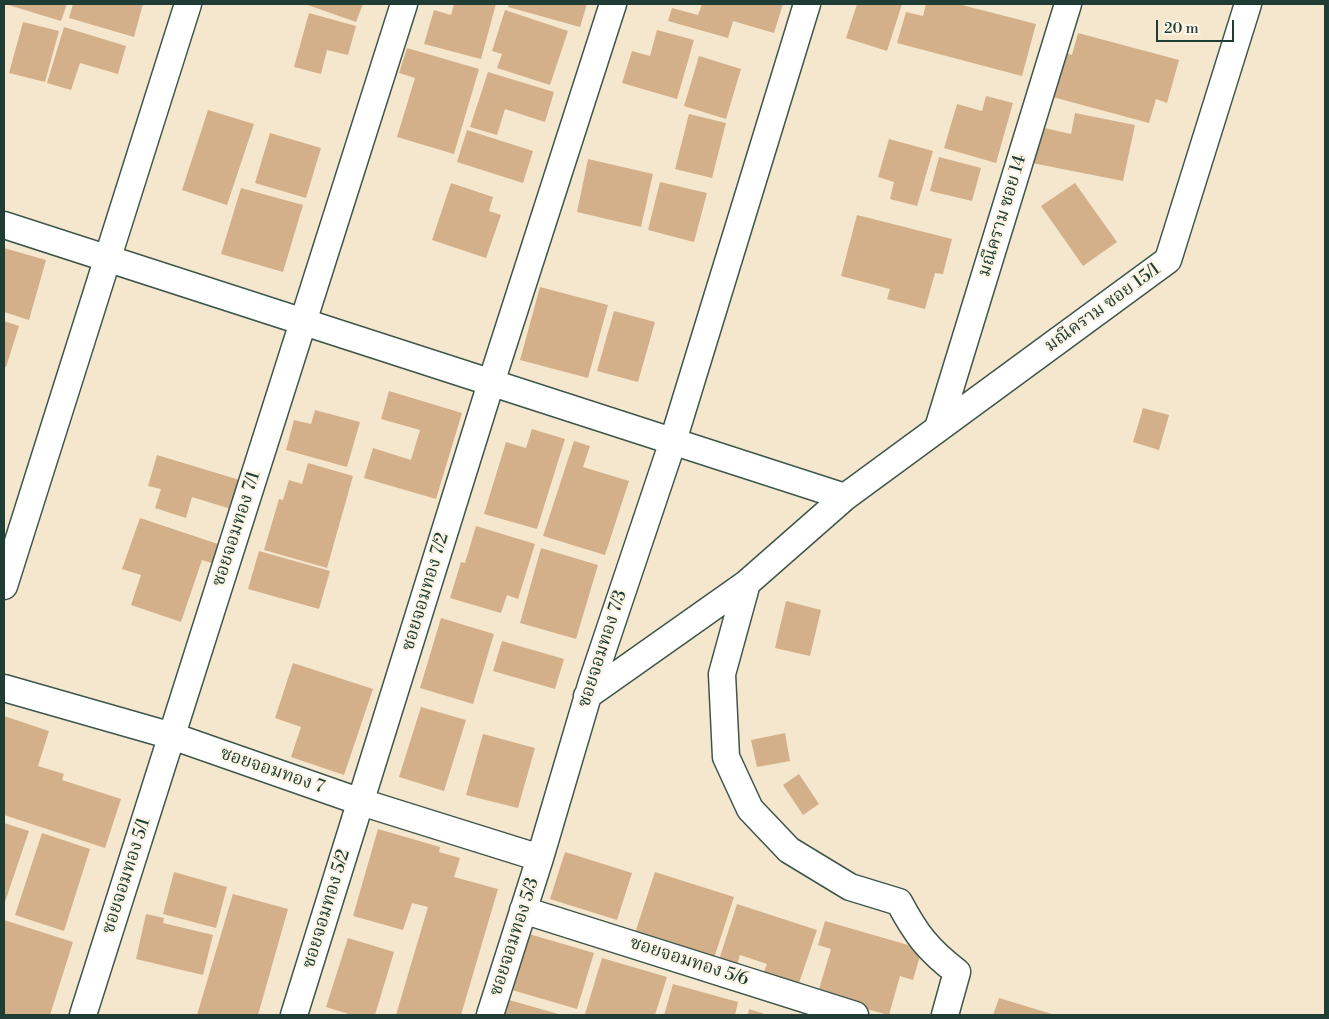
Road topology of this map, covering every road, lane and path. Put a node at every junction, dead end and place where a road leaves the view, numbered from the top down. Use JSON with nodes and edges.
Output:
{"nodes":[{"id":1,"x":188,"y":4,"type":"edge"},
{"id":2,"x":404,"y":4,"type":"edge"},
{"id":3,"x":614,"y":4,"type":"edge"},
{"id":4,"x":807,"y":4,"type":"edge"},
{"id":5,"x":1068,"y":4,"type":"edge"},
{"id":6,"x":1248,"y":4,"type":"edge"},
{"id":7,"x":4,"y":225,"type":"edge"},
{"id":8,"x":109,"y":259,"type":"junction"},
{"id":9,"x":302,"y":322,"type":"junction"},
{"id":10,"x":491,"y":383,"type":"junction"},
{"id":11,"x":938,"y":428,"type":"junction"},
{"id":12,"x":673,"y":442,"type":"junction"},
{"id":13,"x":845,"y":497,"type":"junction"},
{"id":14,"x":747,"y":583,"type":"junction"},
{"id":15,"x":4,"y":586,"type":"edge"},
{"id":16,"x":4,"y":688,"type":"edge"},
{"id":17,"x":587,"y":696,"type":"junction"},
{"id":18,"x":172,"y":736,"type":"junction"},
{"id":19,"x":361,"y":802,"type":"junction"},
{"id":20,"x":540,"y":858,"type":"junction"},
{"id":21,"x":523,"y":910,"type":"junction"},
{"id":22,"x":83,"y":1015,"type":"edge"},
{"id":23,"x":294,"y":1015,"type":"edge"},
{"id":24,"x":490,"y":1015,"type":"edge"},
{"id":25,"x":855,"y":1015,"type":"edge"},
{"id":26,"x":945,"y":1015,"type":"edge"}],
"edges":[{"from":1,"to":8,"type":"street"},
{"from":2,"to":9,"type":"street","name":"ซอยจอมทอง 7/1"},
{"from":3,"to":10,"type":"street","name":"ซอยจอมทอง 7/2"},
{"from":4,"to":12,"type":"street","name":"ซอยจอมทอง 7/3"},
{"from":5,"to":11,"type":"street","name":"มณีคราม ซอย 14"},
{"from":6,"to":11,"type":"street","name":"มณีคราม ซอย 15/1"},
{"from":7,"to":8,"type":"street"},
{"from":8,"to":9,"type":"street"},
{"from":8,"to":15,"type":"street"},
{"from":9,"to":10,"type":"street"},
{"from":9,"to":18,"type":"street","name":"ซอยจอมทอง 7/1"},
{"from":10,"to":12,"type":"street"},
{"from":10,"to":19,"type":"street","name":"ซอยจอมทอง 7/2"},
{"from":11,"to":13,"type":"street","name":"มณีคราม ซอย 15/1"},
{"from":12,"to":13,"type":"street"},
{"from":12,"to":17,"type":"street","name":"ซอยจอมทอง 7/3"},
{"from":13,"to":14,"type":"street","name":"มณีคราม ซอย 15/1"},
{"from":14,"to":17,"type":"street","name":"มณีคราม ซอย 15/1"},
{"from":14,"to":26,"type":"street"},
{"from":16,"to":18,"type":"street","name":"ซอยจอมทอง 7"},
{"from":17,"to":20,"type":"street","name":"ซอยจอมทอง 7/3"},
{"from":18,"to":19,"type":"street","name":"ซอยจอมทอง 7"},
{"from":18,"to":22,"type":"street","name":"ซอยจอมทอง 5/1"},
{"from":19,"to":20,"type":"street","name":"ซอยจอมทอง 7"},
{"from":19,"to":23,"type":"street","name":"ซอยจอมทอง 5/2"},
{"from":20,"to":21,"type":"street","name":"ซอยจอมทอง 5/3"},
{"from":21,"to":24,"type":"street","name":"ซอยจอมทอง 5/3"},
{"from":21,"to":25,"type":"street","name":"ซอยจอมทอง 5/6"}]}
